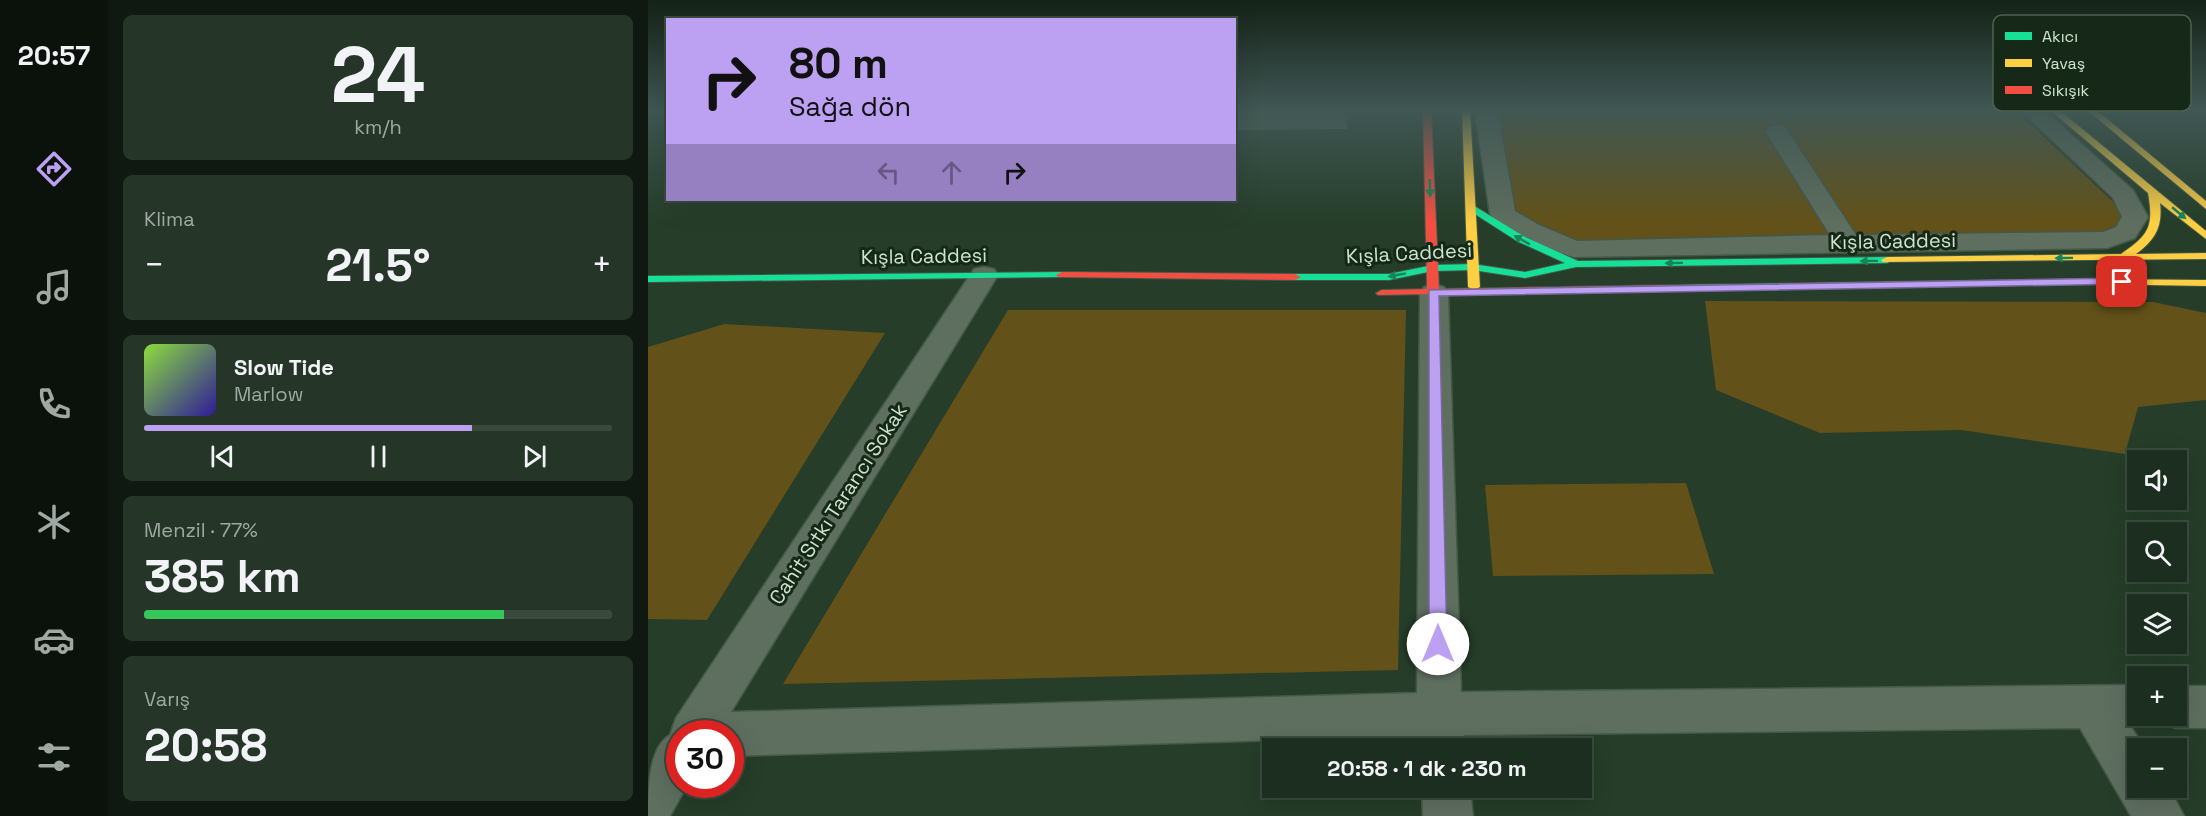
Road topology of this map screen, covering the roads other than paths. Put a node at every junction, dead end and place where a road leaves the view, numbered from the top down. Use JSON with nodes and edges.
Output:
{"nodes":[{"id":1,"x":1428,"y":147,"type":"edge"},
{"id":2,"x":1468,"y":147,"type":"edge"},
{"id":3,"x":1492,"y":147,"type":"edge"},
{"id":4,"x":1786,"y":147,"type":"edge"},
{"id":5,"x":2072,"y":147,"type":"edge"},
{"id":6,"x":2099,"y":147,"type":"edge"},
{"id":7,"x":2136,"y":147,"type":"edge"},
{"id":8,"x":2153,"y":192,"type":"junction"},
{"id":9,"x":2206,"y":206,"type":"edge"},
{"id":10,"x":1471,"y":207,"type":"junction"},
{"id":11,"x":2206,"y":236,"type":"edge"},
{"id":12,"x":1848,"y":243,"type":"junction"},
{"id":13,"x":2206,"y":256,"type":"edge"},
{"id":14,"x":2124,"y":257,"type":"junction"},
{"id":15,"x":1576,"y":264,"type":"junction"},
{"id":16,"x":1473,"y":267,"type":"junction"},
{"id":17,"x":648,"y":279,"type":"edge"},
{"id":18,"x":669,"y":279,"type":"junction"},
{"id":19,"x":1433,"y":280,"type":"junction"},
{"id":20,"x":2145,"y":281,"type":"junction"},
{"id":21,"x":2206,"y":283,"type":"edge"},
{"id":22,"x":975,"y":290,"type":"junction"},
{"id":23,"x":1474,"y":292,"type":"junction"},
{"id":24,"x":1370,"y":293,"type":"dead end"},
{"id":25,"x":650,"y":296,"type":"dead end"},
{"id":26,"x":2206,"y":296,"type":"edge"},
{"id":27,"x":2092,"y":706,"type":"junction"},
{"id":28,"x":2127,"y":706,"type":"edge"},
{"id":29,"x":2187,"y":707,"type":"edge"},
{"id":30,"x":2206,"y":707,"type":"edge"},
{"id":31,"x":701,"y":720,"type":"edge"},
{"id":32,"x":1440,"y":731,"type":"edge"},
{"id":33,"x":744,"y":734,"type":"edge"},
{"id":34,"x":2127,"y":763,"type":"edge"},
{"id":35,"x":666,"y":777,"type":"edge"},
{"id":36,"x":1447,"y":798,"type":"edge"},
{"id":37,"x":2148,"y":798,"type":"edge"},
{"id":38,"x":648,"y":806,"type":"edge"},
{"id":39,"x":1448,"y":816,"type":"edge"},
{"id":40,"x":2159,"y":816,"type":"edge"}],
"edges":[{"from":1,"to":19,"type":"street","one_way":true},
{"from":2,"to":10,"type":"street"},
{"from":3,"to":12,"type":"street"},
{"from":4,"to":12,"type":"street"},
{"from":5,"to":12,"type":"street"},
{"from":6,"to":8,"type":"street"},
{"from":7,"to":9,"type":"street"},
{"from":8,"to":11,"type":"street","one_way":true},
{"from":8,"to":14,"type":"street"},
{"from":15,"to":10,"type":"street","one_way":true},
{"from":10,"to":16,"type":"street"},
{"from":13,"to":14,"type":"street","name":"Kışla Caddesi"},
{"from":14,"to":15,"type":"street","name":"Kışla Caddesi","one_way":true},
{"from":15,"to":16,"type":"street","name":"Kışla Caddesi"},
{"from":16,"to":19,"type":"street","name":"Kışla Caddesi"},
{"from":16,"to":23,"type":"street"},
{"from":17,"to":18,"type":"street","name":"Kışla Caddesi"},
{"from":18,"to":22,"type":"street","name":"Kışla Caddesi"},
{"from":18,"to":25,"type":"street"},
{"from":19,"to":22,"type":"street","name":"Kışla Caddesi","one_way":true},
{"from":19,"to":23,"type":"street"},
{"from":19,"to":24,"type":"street"},
{"from":19,"to":32,"type":"street"},
{"from":20,"to":21,"type":"street"},
{"from":20,"to":23,"type":"street"},
{"from":20,"to":26,"type":"street"},
{"from":22,"to":31,"type":"street","name":"Cahit Sıtkı Tarancı Sokak"},
{"from":27,"to":28,"type":"street"},
{"from":27,"to":32,"type":"street"},
{"from":27,"to":34,"type":"street"},
{"from":29,"to":30,"type":"street"},
{"from":32,"to":33,"type":"street"},
{"from":35,"to":38,"type":"street"},
{"from":36,"to":39,"type":"street"},
{"from":37,"to":40,"type":"street"}]}
